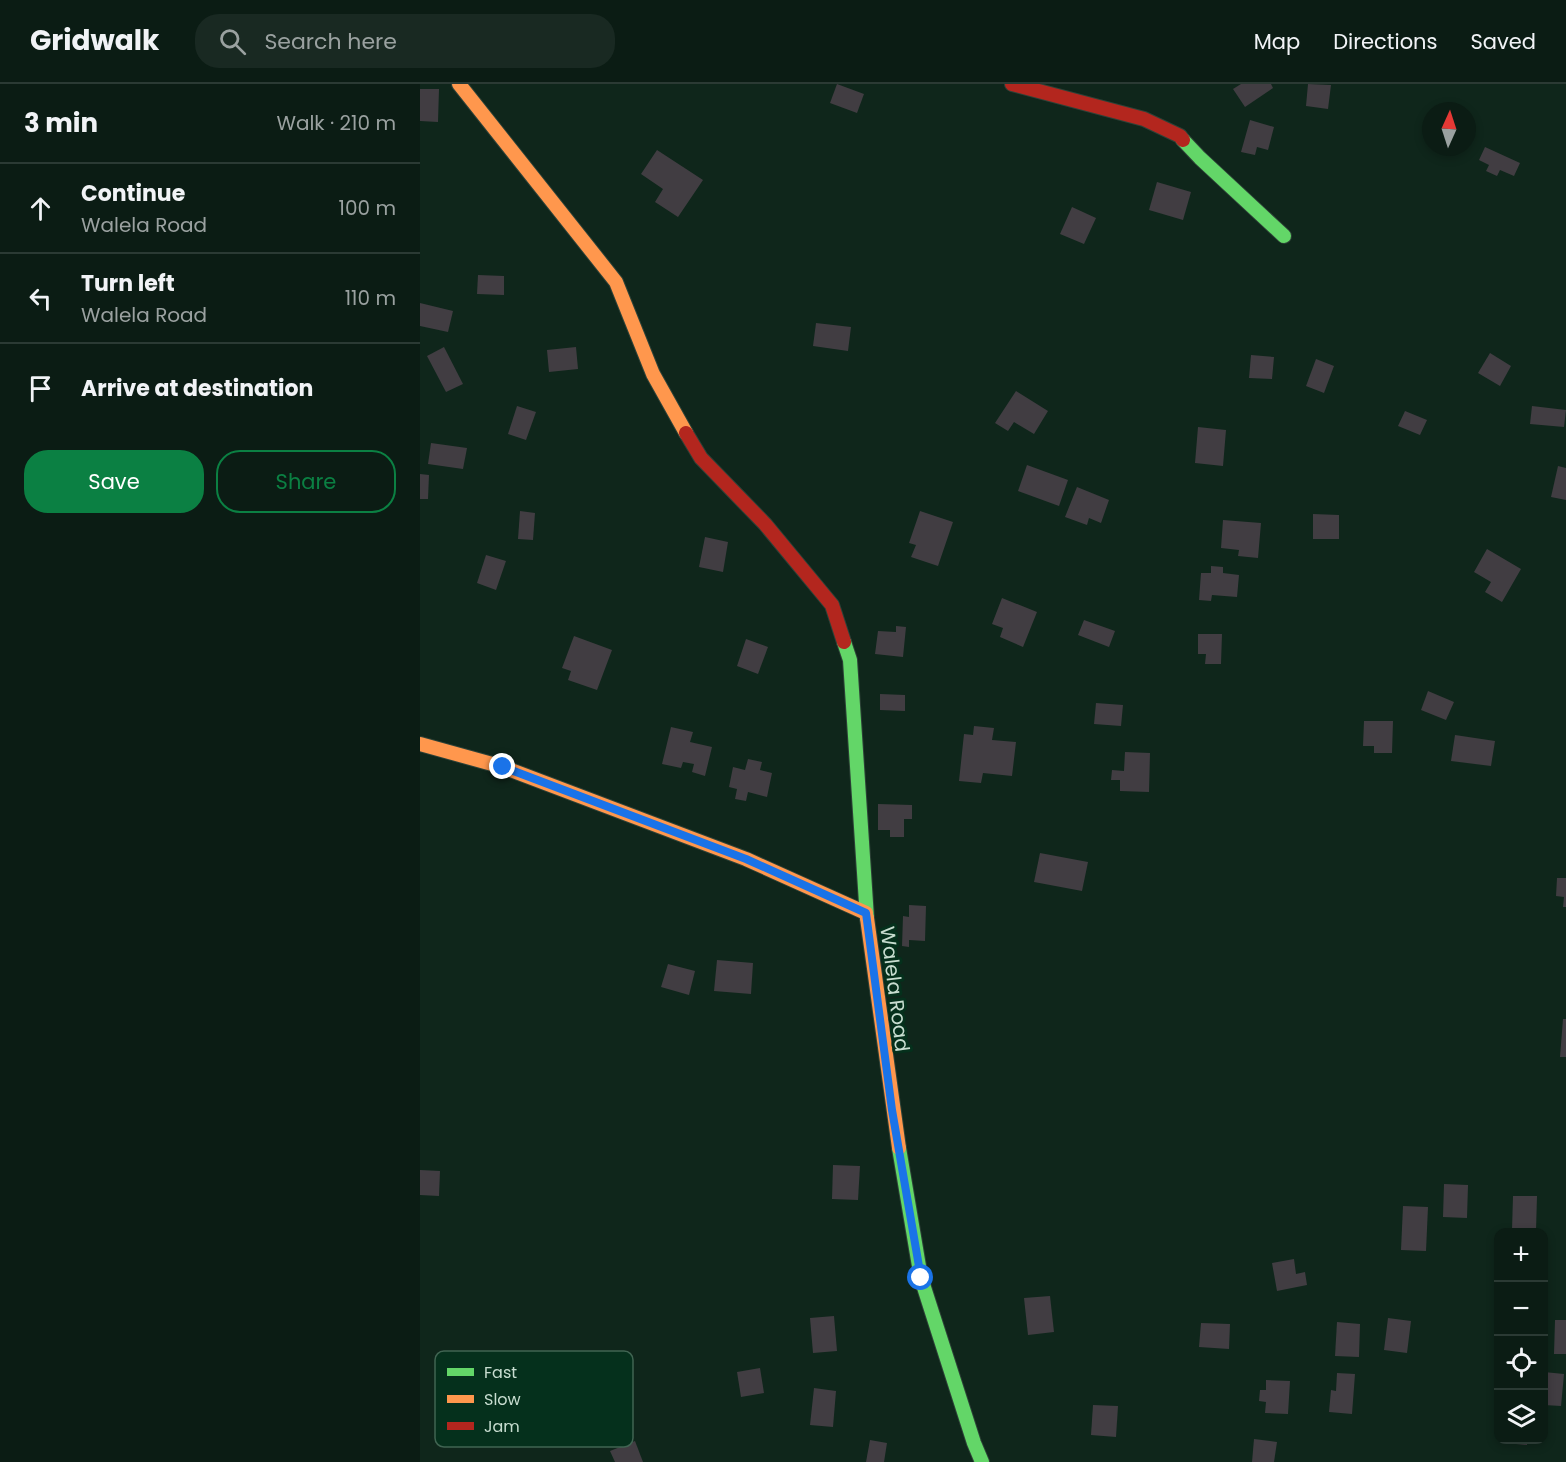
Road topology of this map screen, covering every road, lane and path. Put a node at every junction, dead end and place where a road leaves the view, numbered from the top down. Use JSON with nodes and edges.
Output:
{"nodes":[{"id":1,"x":459,"y":84,"type":"edge"},
{"id":2,"x":1012,"y":84,"type":"edge"},
{"id":3,"x":1284,"y":236,"type":"dead end"},
{"id":4,"x":420,"y":744,"type":"edge"},
{"id":5,"x":866,"y":913,"type":"junction"},
{"id":6,"x":982,"y":1462,"type":"edge"}],
"edges":[{"from":1,"to":5,"type":"street"},
{"from":2,"to":3,"type":"street"},
{"from":4,"to":5,"type":"street","name":"Walela Road"},
{"from":5,"to":6,"type":"street","name":"Walela Road"}]}
